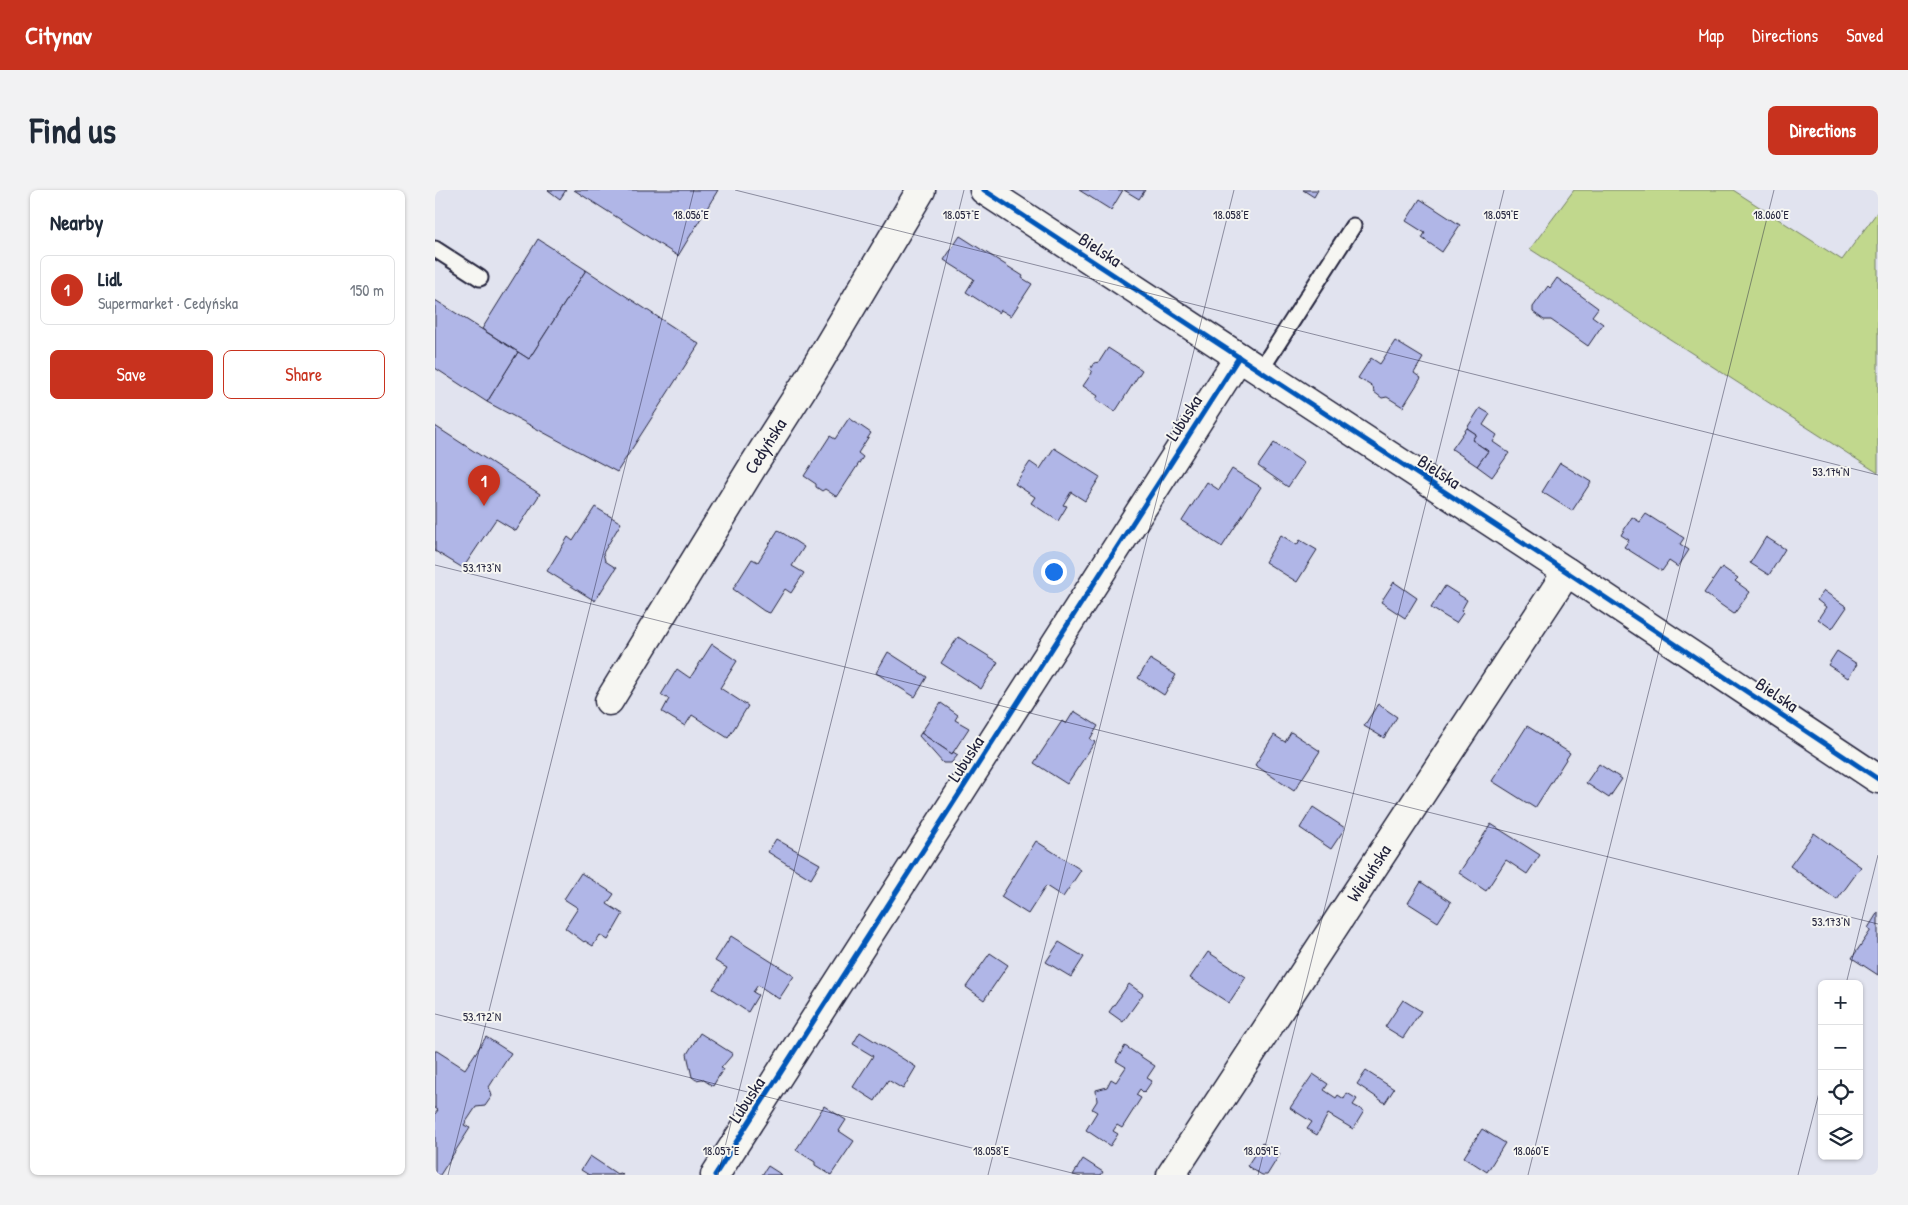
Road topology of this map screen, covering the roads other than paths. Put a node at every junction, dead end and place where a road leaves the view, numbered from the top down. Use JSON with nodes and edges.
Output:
{"nodes":[{"id":1,"x":921,"y":190,"type":"edge"},
{"id":2,"x":983,"y":190,"type":"edge"},
{"id":3,"x":1353,"y":226,"type":"dead end"},
{"id":4,"x":435,"y":249,"type":"edge"},
{"id":5,"x":480,"y":278,"type":"dead end"},
{"id":6,"x":1250,"y":364,"type":"junction"},
{"id":7,"x":1567,"y":572,"type":"junction"},
{"id":8,"x":609,"y":701,"type":"dead end"},
{"id":9,"x":1878,"y":779,"type":"edge"},
{"id":10,"x":715,"y":1175,"type":"edge"},
{"id":11,"x":1171,"y":1175,"type":"edge"}],
"edges":[{"from":1,"to":8,"type":"street","name":"Cedyńska"},
{"from":2,"to":6,"type":"street","name":"Bielska"},
{"from":3,"to":6,"type":"lane"},
{"from":4,"to":5,"type":"lane"},
{"from":6,"to":7,"type":"street","name":"Bielska"},
{"from":6,"to":10,"type":"street","name":"Lubuska"},
{"from":7,"to":9,"type":"street","name":"Bielska"},
{"from":7,"to":11,"type":"street","name":"Wieluńska"}]}
